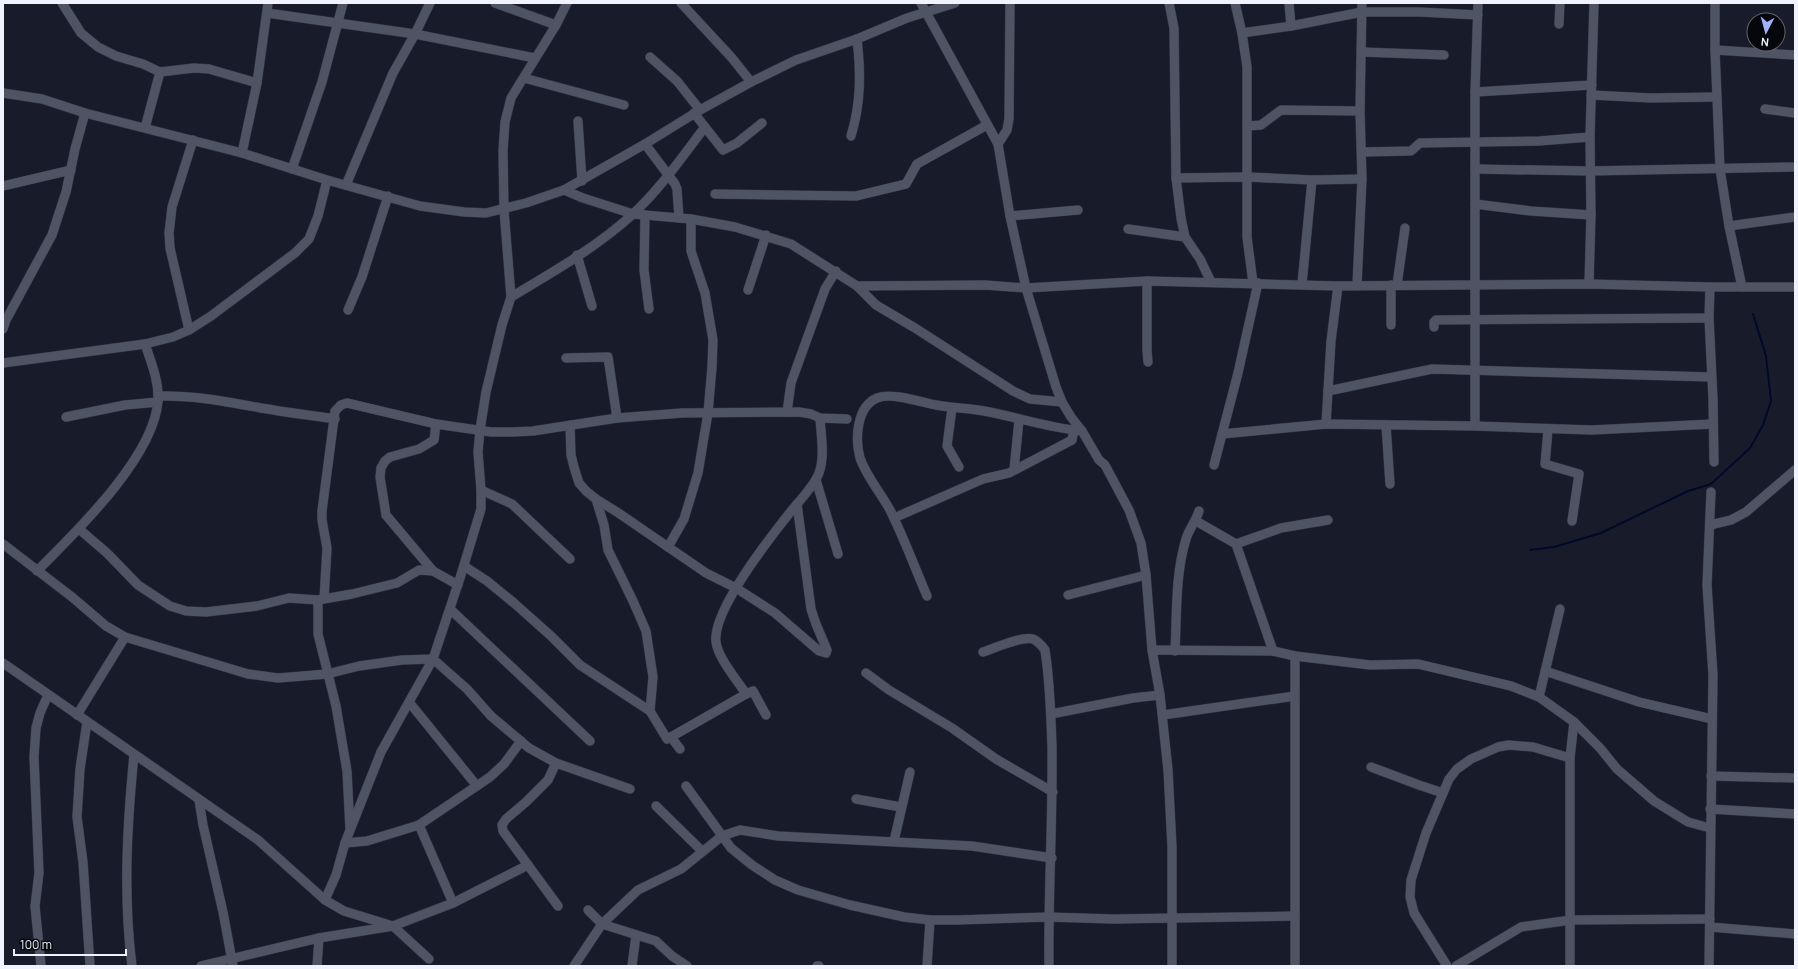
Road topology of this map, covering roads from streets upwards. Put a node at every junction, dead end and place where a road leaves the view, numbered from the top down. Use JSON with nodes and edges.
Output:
{"nodes":[{"id":1,"x":62,"y":3,"type":"edge"},
{"id":2,"x":268,"y":3,"type":"edge"},
{"id":3,"x":343,"y":3,"type":"edge"},
{"id":4,"x":430,"y":3,"type":"edge"},
{"id":5,"x":495,"y":3,"type":"edge"},
{"id":6,"x":567,"y":3,"type":"edge"},
{"id":7,"x":681,"y":3,"type":"edge"},
{"id":8,"x":955,"y":3,"type":"edge"},
{"id":9,"x":1010,"y":3,"type":"edge"},
{"id":10,"x":1169,"y":3,"type":"edge"},
{"id":11,"x":1235,"y":3,"type":"edge"},
{"id":12,"x":1289,"y":3,"type":"edge"},
{"id":13,"x":1478,"y":3,"type":"edge"},
{"id":14,"x":1560,"y":3,"type":"edge"},
{"id":15,"x":1594,"y":3,"type":"edge"},
{"id":16,"x":1715,"y":3,"type":"edge"},
{"id":17,"x":923,"y":7,"type":"edge"},
{"id":18,"x":1362,"y":8,"type":"edge"},
{"id":19,"x":267,"y":13,"type":"junction"},
{"id":20,"x":1478,"y":15,"type":"junction"},
{"id":21,"x":338,"y":24,"type":"junction"},
{"id":22,"x":1559,"y":24,"type":"dead end"},
{"id":23,"x":556,"y":25,"type":"junction"},
{"id":24,"x":1290,"y":26,"type":"junction"},
{"id":25,"x":1242,"y":32,"type":"junction"},
{"id":26,"x":416,"y":34,"type":"junction"},
{"id":27,"x":857,"y":39,"type":"junction"},
{"id":28,"x":1715,"y":50,"type":"junction"},
{"id":29,"x":1362,"y":52,"type":"junction"},
{"id":30,"x":1444,"y":55,"type":"dead end"},
{"id":31,"x":1795,"y":56,"type":"edge"},
{"id":32,"x":535,"y":58,"type":"junction"},
{"id":33,"x":650,"y":58,"type":"dead end"},
{"id":34,"x":160,"y":72,"type":"junction"},
{"id":35,"x":524,"y":78,"type":"junction"},
{"id":36,"x":751,"y":82,"type":"junction"},
{"id":37,"x":257,"y":83,"type":"junction"},
{"id":38,"x":1592,"y":85,"type":"junction"},
{"id":39,"x":1475,"y":92,"type":"junction"},
{"id":40,"x":3,"y":93,"type":"edge"},
{"id":41,"x":1591,"y":95,"type":"junction"},
{"id":42,"x":1717,"y":97,"type":"junction"},
{"id":43,"x":624,"y":105,"type":"dead end"},
{"id":44,"x":1765,"y":109,"type":"dead end"},
{"id":45,"x":1360,"y":110,"type":"junction"},
{"id":46,"x":697,"y":112,"type":"junction"},
{"id":47,"x":85,"y":113,"type":"junction"},
{"id":48,"x":1795,"y":113,"type":"edge"},
{"id":49,"x":578,"y":121,"type":"dead end"},
{"id":50,"x":762,"y":123,"type":"dead end"},
{"id":51,"x":987,"y":125,"type":"junction"},
{"id":52,"x":1248,"y":126,"type":"junction"},
{"id":53,"x":705,"y":127,"type":"junction"},
{"id":54,"x":145,"y":128,"type":"junction"},
{"id":55,"x":851,"y":136,"type":"dead end"},
{"id":56,"x":1590,"y":137,"type":"junction"},
{"id":57,"x":193,"y":140,"type":"junction"},
{"id":58,"x":1476,"y":142,"type":"junction"},
{"id":59,"x":645,"y":144,"type":"junction"},
{"id":60,"x":998,"y":144,"type":"junction"},
{"id":61,"x":1362,"y":152,"type":"junction"},
{"id":62,"x":242,"y":153,"type":"junction"},
{"id":63,"x":1795,"y":167,"type":"edge"},
{"id":64,"x":292,"y":169,"type":"junction"},
{"id":65,"x":1475,"y":169,"type":"junction"},
{"id":66,"x":1720,"y":169,"type":"junction"},
{"id":67,"x":71,"y":170,"type":"junction"},
{"id":68,"x":1590,"y":171,"type":"junction"},
{"id":69,"x":669,"y":175,"type":"junction"},
{"id":70,"x":1248,"y":177,"type":"junction"},
{"id":71,"x":1176,"y":178,"type":"junction"},
{"id":72,"x":1362,"y":179,"type":"junction"},
{"id":73,"x":327,"y":180,"type":"junction"},
{"id":74,"x":1312,"y":180,"type":"junction"},
{"id":75,"x":582,"y":181,"type":"junction"},
{"id":76,"x":346,"y":185,"type":"junction"},
{"id":77,"x":3,"y":186,"type":"edge"},
{"id":78,"x":564,"y":190,"type":"junction"},
{"id":79,"x":715,"y":194,"type":"dead end"},
{"id":80,"x":388,"y":196,"type":"junction"},
{"id":81,"x":1475,"y":204,"type":"junction"},
{"id":82,"x":504,"y":210,"type":"junction"},
{"id":83,"x":1078,"y":210,"type":"dead end"},
{"id":84,"x":633,"y":214,"type":"junction"},
{"id":85,"x":645,"y":215,"type":"junction"},
{"id":86,"x":1591,"y":215,"type":"junction"},
{"id":87,"x":1010,"y":216,"type":"junction"},
{"id":88,"x":1795,"y":216,"type":"edge"},
{"id":89,"x":679,"y":218,"type":"junction"},
{"id":90,"x":691,"y":219,"type":"junction"},
{"id":91,"x":1729,"y":226,"type":"junction"},
{"id":92,"x":1405,"y":228,"type":"dead end"},
{"id":93,"x":1128,"y":229,"type":"dead end"},
{"id":94,"x":766,"y":235,"type":"junction"},
{"id":95,"x":1185,"y":237,"type":"junction"},
{"id":96,"x":577,"y":255,"type":"junction"},
{"id":97,"x":836,"y":271,"type":"junction"},
{"id":98,"x":1147,"y":281,"type":"junction"},
{"id":99,"x":1211,"y":282,"type":"junction"},
{"id":100,"x":1256,"y":283,"type":"junction"},
{"id":101,"x":1302,"y":284,"type":"junction"},
{"id":102,"x":1589,"y":284,"type":"junction"},
{"id":103,"x":1357,"y":285,"type":"junction"},
{"id":104,"x":1394,"y":285,"type":"junction"},
{"id":105,"x":1475,"y":285,"type":"junction"},
{"id":106,"x":857,"y":286,"type":"junction"},
{"id":107,"x":1338,"y":286,"type":"junction"},
{"id":108,"x":1742,"y":286,"type":"junction"},
{"id":109,"x":1710,"y":287,"type":"junction"},
{"id":110,"x":1795,"y":287,"type":"edge"},
{"id":111,"x":1026,"y":288,"type":"junction"},
{"id":112,"x":748,"y":290,"type":"dead end"},
{"id":113,"x":511,"y":297,"type":"junction"},
{"id":114,"x":592,"y":306,"type":"dead end"},
{"id":115,"x":649,"y":309,"type":"dead end"},
{"id":116,"x":348,"y":310,"type":"dead end"},
{"id":117,"x":1710,"y":318,"type":"junction"},
{"id":118,"x":1474,"y":319,"type":"junction"},
{"id":119,"x":1391,"y":325,"type":"dead end"},
{"id":120,"x":1434,"y":327,"type":"dead end"},
{"id":121,"x":3,"y":329,"type":"edge"},
{"id":122,"x":189,"y":330,"type":"junction"},
{"id":123,"x":145,"y":344,"type":"junction"},
{"id":124,"x":566,"y":358,"type":"dead end"},
{"id":125,"x":1148,"y":362,"type":"dead end"},
{"id":126,"x":3,"y":363,"type":"edge"},
{"id":127,"x":1474,"y":371,"type":"junction"},
{"id":128,"x":1711,"y":378,"type":"junction"},
{"id":129,"x":1328,"y":391,"type":"junction"},
{"id":130,"x":158,"y":399,"type":"junction"},
{"id":131,"x":1062,"y":402,"type":"junction"},
{"id":132,"x":952,"y":408,"type":"junction"},
{"id":133,"x":787,"y":412,"type":"junction"},
{"id":134,"x":708,"y":413,"type":"junction"},
{"id":135,"x":66,"y":417,"type":"dead end"},
{"id":136,"x":617,"y":418,"type":"junction"},
{"id":137,"x":820,"y":418,"type":"junction"},
{"id":138,"x":335,"y":419,"type":"junction"},
{"id":139,"x":847,"y":419,"type":"dead end"},
{"id":140,"x":1019,"y":420,"type":"junction"},
{"id":141,"x":436,"y":424,"type":"junction"},
{"id":142,"x":1326,"y":424,"type":"junction"},
{"id":143,"x":1713,"y":424,"type":"junction"},
{"id":144,"x":1386,"y":425,"type":"junction"},
{"id":145,"x":570,"y":426,"type":"junction"},
{"id":146,"x":1474,"y":426,"type":"junction"},
{"id":147,"x":480,"y":430,"type":"junction"},
{"id":148,"x":1548,"y":430,"type":"junction"},
{"id":149,"x":1078,"y":431,"type":"junction"},
{"id":150,"x":1222,"y":434,"type":"junction"},
{"id":151,"x":1714,"y":462,"type":"dead end"},
{"id":152,"x":1214,"y":465,"type":"dead end"},
{"id":153,"x":959,"y":467,"type":"dead end"},
{"id":154,"x":1014,"y":470,"type":"junction"},
{"id":155,"x":1795,"y":472,"type":"edge"},
{"id":156,"x":816,"y":480,"type":"junction"},
{"id":157,"x":1390,"y":484,"type":"dead end"},
{"id":158,"x":481,"y":490,"type":"junction"},
{"id":159,"x":1711,"y":492,"type":"dead end"},
{"id":160,"x":596,"y":499,"type":"junction"},
{"id":161,"x":797,"y":504,"type":"junction"},
{"id":162,"x":1199,"y":511,"type":"dead end"},
{"id":163,"x":894,"y":518,"type":"junction"},
{"id":164,"x":1328,"y":520,"type":"dead end"},
{"id":165,"x":1196,"y":521,"type":"junction"},
{"id":166,"x":1572,"y":521,"type":"dead end"},
{"id":167,"x":1710,"y":525,"type":"junction"},
{"id":168,"x":79,"y":529,"type":"junction"},
{"id":169,"x":3,"y":544,"type":"edge"},
{"id":170,"x":1236,"y":544,"type":"junction"},
{"id":171,"x":668,"y":546,"type":"junction"},
{"id":172,"x":838,"y":554,"type":"dead end"},
{"id":173,"x":570,"y":560,"type":"dead end"},
{"id":174,"x":464,"y":566,"type":"junction"},
{"id":175,"x":37,"y":571,"type":"junction"},
{"id":176,"x":433,"y":571,"type":"junction"},
{"id":177,"x":1146,"y":575,"type":"junction"},
{"id":178,"x":458,"y":585,"type":"junction"},
{"id":179,"x":736,"y":588,"type":"junction"},
{"id":180,"x":1068,"y":595,"type":"dead end"},
{"id":181,"x":927,"y":596,"type":"dead end"},
{"id":182,"x":321,"y":599,"type":"junction"},
{"id":183,"x":1560,"y":609,"type":"dead end"},
{"id":184,"x":450,"y":610,"type":"junction"},
{"id":185,"x":125,"y":637,"type":"junction"},
{"id":186,"x":1152,"y":650,"type":"junction"},
{"id":187,"x":1176,"y":651,"type":"junction"},
{"id":188,"x":1273,"y":651,"type":"junction"},
{"id":189,"x":983,"y":652,"type":"dead end"},
{"id":190,"x":1295,"y":656,"type":"junction"},
{"id":191,"x":433,"y":659,"type":"junction"},
{"id":192,"x":3,"y":663,"type":"edge"},
{"id":193,"x":1545,"y":671,"type":"junction"},
{"id":194,"x":866,"y":673,"type":"dead end"},
{"id":195,"x":327,"y":674,"type":"junction"},
{"id":196,"x":746,"y":694,"type":"junction"},
{"id":197,"x":48,"y":695,"type":"junction"},
{"id":198,"x":1160,"y":695,"type":"junction"},
{"id":199,"x":1295,"y":696,"type":"junction"},
{"id":200,"x":1539,"y":697,"type":"junction"},
{"id":201,"x":409,"y":702,"type":"junction"},
{"id":202,"x":650,"y":712,"type":"junction"},
{"id":203,"x":1051,"y":714,"type":"junction"},
{"id":204,"x":77,"y":715,"type":"junction"},
{"id":205,"x":766,"y":715,"type":"dead end"},
{"id":206,"x":1162,"y":715,"type":"junction"},
{"id":207,"x":1712,"y":719,"type":"junction"},
{"id":208,"x":87,"y":722,"type":"junction"},
{"id":209,"x":1574,"y":722,"type":"junction"},
{"id":210,"x":671,"y":737,"type":"junction"},
{"id":211,"x":521,"y":741,"type":"junction"},
{"id":212,"x":590,"y":741,"type":"dead end"},
{"id":213,"x":680,"y":749,"type":"dead end"},
{"id":214,"x":134,"y":755,"type":"junction"},
{"id":215,"x":1570,"y":758,"type":"junction"},
{"id":216,"x":556,"y":763,"type":"junction"},
{"id":217,"x":1371,"y":767,"type":"dead end"},
{"id":218,"x":910,"y":772,"type":"dead end"},
{"id":219,"x":1711,"y":776,"type":"junction"},
{"id":220,"x":1795,"y":778,"type":"edge"},
{"id":221,"x":477,"y":786,"type":"junction"},
{"id":222,"x":686,"y":786,"type":"dead end"},
{"id":223,"x":630,"y":789,"type":"dead end"},
{"id":224,"x":1053,"y":792,"type":"junction"},
{"id":225,"x":1443,"y":792,"type":"junction"},
{"id":226,"x":856,"y":799,"type":"dead end"},
{"id":227,"x":199,"y":800,"type":"junction"},
{"id":228,"x":656,"y":806,"type":"dead end"},
{"id":229,"x":901,"y":808,"type":"junction"},
{"id":230,"x":1710,"y":809,"type":"junction"},
{"id":231,"x":1795,"y":814,"type":"edge"},
{"id":232,"x":419,"y":825,"type":"junction"},
{"id":233,"x":1710,"y":828,"type":"junction"},
{"id":234,"x":350,"y":832,"type":"junction"},
{"id":235,"x":722,"y":836,"type":"junction"},
{"id":236,"x":894,"y":841,"type":"junction"},
{"id":237,"x":345,"y":843,"type":"junction"},
{"id":238,"x":702,"y":851,"type":"junction"},
{"id":239,"x":1052,"y":858,"type":"junction"},
{"id":240,"x":528,"y":866,"type":"junction"},
{"id":241,"x":325,"y":900,"type":"junction"},
{"id":242,"x":453,"y":903,"type":"junction"},
{"id":243,"x":558,"y":906,"type":"dead end"},
{"id":244,"x":588,"y":910,"type":"dead end"},
{"id":245,"x":1295,"y":916,"type":"junction"},
{"id":246,"x":1172,"y":917,"type":"junction"},
{"id":247,"x":1048,"y":918,"type":"junction"},
{"id":248,"x":930,"y":920,"type":"junction"},
{"id":249,"x":1571,"y":920,"type":"junction"},
{"id":250,"x":1710,"y":923,"type":"junction"},
{"id":251,"x":602,"y":924,"type":"junction"},
{"id":252,"x":392,"y":926,"type":"junction"},
{"id":253,"x":1795,"y":934,"type":"edge"},
{"id":254,"x":636,"y":935,"type":"junction"},
{"id":255,"x":319,"y":938,"type":"junction"},
{"id":256,"x":429,"y":959,"type":"dead end"},
{"id":257,"x":233,"y":962,"type":"edge"},
{"id":258,"x":42,"y":966,"type":"edge"},
{"id":259,"x":90,"y":966,"type":"edge"},
{"id":260,"x":132,"y":966,"type":"edge"},
{"id":261,"x":201,"y":966,"type":"edge"},
{"id":262,"x":317,"y":966,"type":"edge"},
{"id":263,"x":574,"y":966,"type":"edge"},
{"id":264,"x":632,"y":966,"type":"edge"},
{"id":265,"x":687,"y":966,"type":"edge"},
{"id":266,"x":927,"y":966,"type":"edge"},
{"id":267,"x":1049,"y":966,"type":"edge"},
{"id":268,"x":1172,"y":966,"type":"edge"},
{"id":269,"x":1295,"y":966,"type":"edge"},
{"id":270,"x":1446,"y":966,"type":"edge"},
{"id":271,"x":1456,"y":966,"type":"edge"},
{"id":272,"x":1570,"y":966,"type":"edge"},
{"id":273,"x":1709,"y":966,"type":"edge"}],
"edges":[{"from":1,"to":34,"type":"street"},
{"from":2,"to":19,"type":"street"},
{"from":3,"to":21,"type":"street"},
{"from":4,"to":26,"type":"street"},
{"from":5,"to":23,"type":"street"},
{"from":6,"to":23,"type":"street"},
{"from":7,"to":36,"type":"street"},
{"from":8,"to":17,"type":"street"},
{"from":9,"to":60,"type":"street"},
{"from":10,"to":71,"type":"street"},
{"from":11,"to":25,"type":"street"},
{"from":12,"to":24,"type":"street"},
{"from":13,"to":20,"type":"street"},
{"from":14,"to":22,"type":"street"},
{"from":15,"to":38,"type":"street"},
{"from":16,"to":28,"type":"street"},
{"from":17,"to":27,"type":"street"},
{"from":17,"to":51,"type":"street"},
{"from":18,"to":20,"type":"street"},
{"from":18,"to":24,"type":"street"},
{"from":18,"to":29,"type":"street"},
{"from":19,"to":21,"type":"street"},
{"from":19,"to":37,"type":"street"},
{"from":20,"to":39,"type":"street"},
{"from":21,"to":26,"type":"street"},
{"from":21,"to":64,"type":"street"},
{"from":23,"to":32,"type":"street"},
{"from":24,"to":25,"type":"street"},
{"from":25,"to":52,"type":"street"},
{"from":26,"to":32,"type":"street"},
{"from":26,"to":76,"type":"street"},
{"from":27,"to":36,"type":"street"},
{"from":27,"to":55,"type":"street"},
{"from":28,"to":31,"type":"street"},
{"from":28,"to":42,"type":"street"},
{"from":29,"to":30,"type":"street"},
{"from":29,"to":45,"type":"street"},
{"from":32,"to":35,"type":"street"},
{"from":33,"to":46,"type":"street"},
{"from":34,"to":37,"type":"street"},
{"from":34,"to":54,"type":"street"},
{"from":35,"to":43,"type":"street"},
{"from":35,"to":82,"type":"street"},
{"from":36,"to":46,"type":"street"},
{"from":37,"to":62,"type":"street"},
{"from":38,"to":39,"type":"street"},
{"from":38,"to":41,"type":"street"},
{"from":39,"to":58,"type":"street"},
{"from":40,"to":47,"type":"street"},
{"from":41,"to":42,"type":"street"},
{"from":41,"to":56,"type":"street"},
{"from":42,"to":66,"type":"street"},
{"from":44,"to":48,"type":"street"},
{"from":45,"to":52,"type":"street"},
{"from":45,"to":61,"type":"street"},
{"from":46,"to":53,"type":"street"},
{"from":46,"to":59,"type":"street"},
{"from":47,"to":54,"type":"street"},
{"from":47,"to":67,"type":"street"},
{"from":49,"to":75,"type":"street"},
{"from":50,"to":53,"type":"street"},
{"from":51,"to":60,"type":"street"},
{"from":51,"to":79,"type":"street"},
{"from":52,"to":70,"type":"street"},
{"from":53,"to":69,"type":"street"},
{"from":54,"to":57,"type":"street"},
{"from":56,"to":58,"type":"street"},
{"from":56,"to":68,"type":"street"},
{"from":57,"to":62,"type":"street"},
{"from":57,"to":122,"type":"street"},
{"from":58,"to":61,"type":"street"},
{"from":58,"to":65,"type":"street"},
{"from":59,"to":69,"type":"street"},
{"from":59,"to":75,"type":"street"},
{"from":60,"to":87,"type":"street"},
{"from":61,"to":72,"type":"street"},
{"from":62,"to":64,"type":"street"},
{"from":63,"to":66,"type":"street"},
{"from":64,"to":73,"type":"street"},
{"from":65,"to":68,"type":"street"},
{"from":65,"to":81,"type":"street"},
{"from":66,"to":68,"type":"street"},
{"from":66,"to":91,"type":"street"},
{"from":67,"to":77,"type":"street"},
{"from":67,"to":121,"type":"street"},
{"from":68,"to":86,"type":"street"},
{"from":69,"to":84,"type":"street"},
{"from":69,"to":89,"type":"street"},
{"from":70,"to":71,"type":"street"},
{"from":70,"to":74,"type":"street"},
{"from":70,"to":100,"type":"street"},
{"from":71,"to":95,"type":"street"},
{"from":72,"to":74,"type":"street"},
{"from":72,"to":103,"type":"street"},
{"from":73,"to":76,"type":"street"},
{"from":73,"to":122,"type":"street"},
{"from":74,"to":101,"type":"street"},
{"from":75,"to":78,"type":"street"},
{"from":76,"to":80,"type":"street"},
{"from":78,"to":82,"type":"street"},
{"from":78,"to":84,"type":"street"},
{"from":80,"to":82,"type":"street"},
{"from":80,"to":116,"type":"street"},
{"from":81,"to":86,"type":"street"},
{"from":81,"to":105,"type":"street"},
{"from":82,"to":113,"type":"street"},
{"from":83,"to":87,"type":"street"},
{"from":84,"to":85,"type":"street"},
{"from":84,"to":96,"type":"street"},
{"from":85,"to":89,"type":"street"},
{"from":85,"to":115,"type":"street"},
{"from":86,"to":102,"type":"street"},
{"from":87,"to":111,"type":"street"},
{"from":88,"to":91,"type":"street"},
{"from":89,"to":90,"type":"street"},
{"from":90,"to":94,"type":"street"},
{"from":90,"to":134,"type":"street"},
{"from":91,"to":108,"type":"street"},
{"from":92,"to":104,"type":"street"},
{"from":93,"to":95,"type":"street"},
{"from":94,"to":97,"type":"street"},
{"from":94,"to":112,"type":"street"},
{"from":95,"to":99,"type":"street"},
{"from":96,"to":113,"type":"street"},
{"from":96,"to":114,"type":"street"},
{"from":97,"to":106,"type":"street"},
{"from":97,"to":133,"type":"street"},
{"from":98,"to":99,"type":"street"},
{"from":98,"to":111,"type":"street"},
{"from":98,"to":125,"type":"street"},
{"from":99,"to":100,"type":"street"},
{"from":100,"to":101,"type":"street"},
{"from":100,"to":150,"type":"street"},
{"from":101,"to":107,"type":"street"},
{"from":102,"to":105,"type":"street"},
{"from":102,"to":109,"type":"street"},
{"from":103,"to":104,"type":"street"},
{"from":103,"to":107,"type":"street"},
{"from":104,"to":105,"type":"street"},
{"from":104,"to":119,"type":"street"},
{"from":105,"to":118,"type":"street"},
{"from":106,"to":111,"type":"street"},
{"from":106,"to":131,"type":"street"},
{"from":107,"to":129,"type":"street"},
{"from":108,"to":109,"type":"street"},
{"from":108,"to":110,"type":"street"},
{"from":109,"to":117,"type":"street"},
{"from":111,"to":131,"type":"street"},
{"from":113,"to":147,"type":"street"},
{"from":117,"to":118,"type":"street"},
{"from":117,"to":128,"type":"street"},
{"from":118,"to":120,"type":"street"},
{"from":118,"to":127,"type":"street"},
{"from":122,"to":123,"type":"street"},
{"from":123,"to":126,"type":"street"},
{"from":123,"to":130,"type":"street"},
{"from":124,"to":136,"type":"street"},
{"from":127,"to":128,"type":"street"},
{"from":127,"to":129,"type":"street"},
{"from":127,"to":146,"type":"street"},
{"from":128,"to":143,"type":"street"},
{"from":129,"to":142,"type":"street"},
{"from":130,"to":135,"type":"street"},
{"from":130,"to":138,"type":"street"},
{"from":130,"to":168,"type":"street"},
{"from":131,"to":149,"type":"street"},
{"from":132,"to":140,"type":"street"},
{"from":132,"to":153,"type":"street"},
{"from":132,"to":163,"type":"street"},
{"from":133,"to":134,"type":"street"},
{"from":133,"to":137,"type":"street"},
{"from":134,"to":136,"type":"street"},
{"from":134,"to":171,"type":"street"},
{"from":136,"to":145,"type":"street"},
{"from":137,"to":139,"type":"street"},
{"from":137,"to":156,"type":"street"},
{"from":138,"to":141,"type":"street"},
{"from":138,"to":182,"type":"street"},
{"from":140,"to":149,"type":"street"},
{"from":140,"to":154,"type":"street"},
{"from":141,"to":147,"type":"street"},
{"from":141,"to":176,"type":"street"},
{"from":142,"to":144,"type":"street"},
{"from":142,"to":150,"type":"street"},
{"from":143,"to":148,"type":"street"},
{"from":143,"to":151,"type":"street"},
{"from":144,"to":146,"type":"street"},
{"from":144,"to":157,"type":"street"},
{"from":145,"to":147,"type":"street"},
{"from":145,"to":160,"type":"street"},
{"from":146,"to":148,"type":"street"},
{"from":147,"to":158,"type":"street"},
{"from":148,"to":166,"type":"street"},
{"from":149,"to":154,"type":"street"},
{"from":149,"to":177,"type":"street"},
{"from":150,"to":152,"type":"street"},
{"from":154,"to":163,"type":"street"},
{"from":155,"to":167,"type":"street"},
{"from":156,"to":161,"type":"street"},
{"from":156,"to":172,"type":"street"},
{"from":158,"to":173,"type":"street"},
{"from":158,"to":174,"type":"street"},
{"from":159,"to":167,"type":"street"},
{"from":160,"to":171,"type":"street"},
{"from":160,"to":202,"type":"street"},
{"from":161,"to":179,"type":"street"},
{"from":161,"to":179,"type":"street"},
{"from":162,"to":165,"type":"street"},
{"from":163,"to":181,"type":"street"},
{"from":164,"to":170,"type":"street"},
{"from":165,"to":170,"type":"street"},
{"from":165,"to":187,"type":"street"},
{"from":167,"to":207,"type":"street"},
{"from":168,"to":175,"type":"street"},
{"from":168,"to":182,"type":"street"},
{"from":169,"to":175,"type":"street"},
{"from":170,"to":188,"type":"street"},
{"from":171,"to":179,"type":"street"},
{"from":174,"to":178,"type":"street"},
{"from":174,"to":202,"type":"street"},
{"from":175,"to":185,"type":"street"},
{"from":176,"to":178,"type":"street"},
{"from":176,"to":182,"type":"street"},
{"from":177,"to":180,"type":"street"},
{"from":177,"to":186,"type":"street"},
{"from":178,"to":184,"type":"street"},
{"from":179,"to":196,"type":"street"},
{"from":182,"to":195,"type":"street"},
{"from":183,"to":193,"type":"street"},
{"from":184,"to":191,"type":"street"},
{"from":184,"to":212,"type":"street"},
{"from":185,"to":195,"type":"street"},
{"from":185,"to":204,"type":"street"},
{"from":186,"to":187,"type":"street"},
{"from":186,"to":198,"type":"street"},
{"from":187,"to":188,"type":"street"},
{"from":188,"to":190,"type":"street"},
{"from":189,"to":203,"type":"street"},
{"from":190,"to":199,"type":"street"},
{"from":190,"to":200,"type":"street"},
{"from":191,"to":195,"type":"street"},
{"from":191,"to":201,"type":"street"},
{"from":191,"to":211,"type":"street"},
{"from":192,"to":197,"type":"street"},
{"from":193,"to":200,"type":"street"},
{"from":193,"to":207,"type":"street"},
{"from":194,"to":224,"type":"street"},
{"from":195,"to":234,"type":"street"},
{"from":196,"to":205,"type":"street"},
{"from":196,"to":210,"type":"street"},
{"from":197,"to":204,"type":"street"},
{"from":197,"to":258,"type":"street"},
{"from":198,"to":203,"type":"street"},
{"from":198,"to":206,"type":"street"},
{"from":199,"to":206,"type":"street"},
{"from":199,"to":245,"type":"street"},
{"from":200,"to":209,"type":"street"},
{"from":201,"to":221,"type":"street"},
{"from":201,"to":234,"type":"street"},
{"from":202,"to":210,"type":"street"},
{"from":203,"to":224,"type":"street"},
{"from":204,"to":208,"type":"street"},
{"from":206,"to":246,"type":"street"},
{"from":207,"to":219,"type":"street"},
{"from":208,"to":214,"type":"street"},
{"from":208,"to":259,"type":"street"},
{"from":209,"to":215,"type":"street"},
{"from":209,"to":233,"type":"street"},
{"from":210,"to":213,"type":"street"},
{"from":211,"to":216,"type":"street"},
{"from":211,"to":221,"type":"street"},
{"from":214,"to":227,"type":"street"},
{"from":214,"to":260,"type":"street"},
{"from":215,"to":225,"type":"street"},
{"from":215,"to":249,"type":"street"},
{"from":216,"to":223,"type":"street"},
{"from":216,"to":240,"type":"street"},
{"from":217,"to":225,"type":"street"},
{"from":218,"to":229,"type":"street"},
{"from":219,"to":220,"type":"street"},
{"from":219,"to":230,"type":"street"},
{"from":221,"to":232,"type":"street"},
{"from":222,"to":235,"type":"street"},
{"from":224,"to":239,"type":"street"},
{"from":225,"to":270,"type":"street"},
{"from":226,"to":229,"type":"street"},
{"from":227,"to":241,"type":"street"},
{"from":227,"to":257,"type":"street"},
{"from":228,"to":238,"type":"street"},
{"from":229,"to":236,"type":"street"},
{"from":230,"to":231,"type":"street"},
{"from":230,"to":233,"type":"street"},
{"from":232,"to":237,"type":"street"},
{"from":232,"to":242,"type":"street"},
{"from":233,"to":250,"type":"street"},
{"from":234,"to":237,"type":"street"},
{"from":235,"to":236,"type":"street"},
{"from":235,"to":238,"type":"street"},
{"from":235,"to":248,"type":"street"},
{"from":236,"to":239,"type":"street"},
{"from":237,"to":241,"type":"street"},
{"from":238,"to":251,"type":"street"},
{"from":239,"to":247,"type":"street"},
{"from":240,"to":242,"type":"street"},
{"from":240,"to":243,"type":"street"},
{"from":241,"to":252,"type":"street"},
{"from":242,"to":252,"type":"street"},
{"from":244,"to":251,"type":"street"},
{"from":245,"to":246,"type":"street"},
{"from":245,"to":269,"type":"street"},
{"from":246,"to":247,"type":"street"},
{"from":246,"to":268,"type":"street"},
{"from":247,"to":248,"type":"street"},
{"from":247,"to":267,"type":"street"},
{"from":248,"to":266,"type":"street"},
{"from":249,"to":250,"type":"street"},
{"from":249,"to":271,"type":"street"},
{"from":249,"to":272,"type":"street"},
{"from":250,"to":253,"type":"street"},
{"from":250,"to":273,"type":"street"},
{"from":251,"to":254,"type":"street"},
{"from":251,"to":263,"type":"street"},
{"from":252,"to":255,"type":"street"},
{"from":252,"to":256,"type":"street"},
{"from":254,"to":264,"type":"street"},
{"from":254,"to":265,"type":"street"},
{"from":255,"to":257,"type":"street"},
{"from":255,"to":262,"type":"street"},
{"from":257,"to":261,"type":"street"}]}
